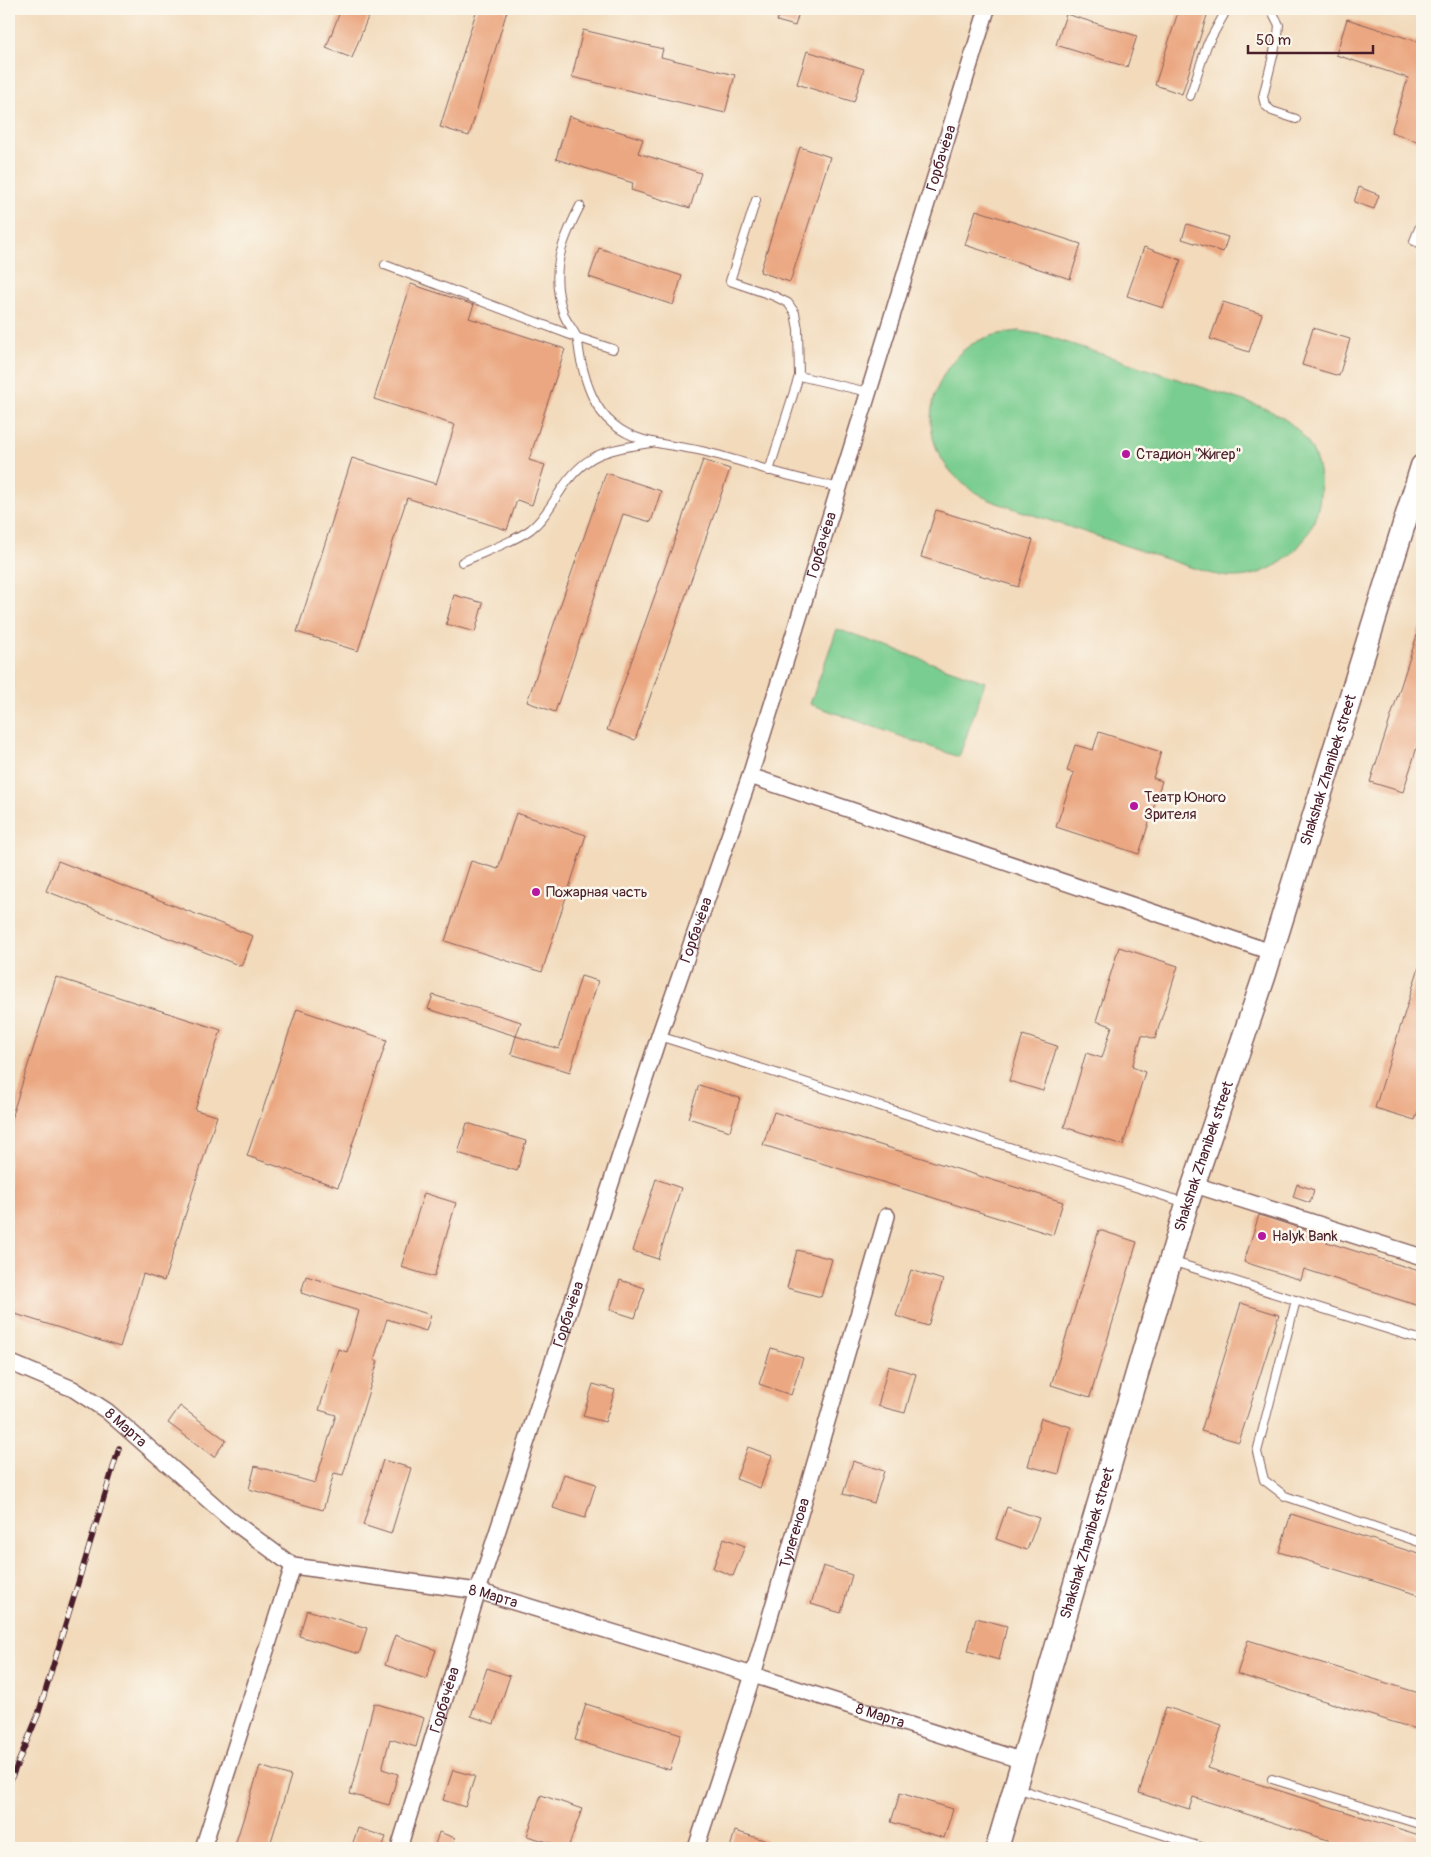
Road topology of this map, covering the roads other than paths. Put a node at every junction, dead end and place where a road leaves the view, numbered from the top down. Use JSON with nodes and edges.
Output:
{"nodes":[{"id":1,"x":986,"y":9,"type":"edge"},
{"id":2,"x":1226,"y":9,"type":"edge"},
{"id":3,"x":1271,"y":9,"type":"edge"},
{"id":4,"x":1190,"y":96,"type":"dead end"},
{"id":5,"x":1296,"y":119,"type":"dead end"},
{"id":6,"x":756,"y":200,"type":"dead end"},
{"id":7,"x":580,"y":206,"type":"dead end"},
{"id":8,"x":1422,"y":221,"type":"edge"},
{"id":9,"x":1422,"y":244,"type":"edge"},
{"id":10,"x":385,"y":265,"type":"dead end"},
{"id":11,"x":576,"y":337,"type":"junction"},
{"id":12,"x":613,"y":349,"type":"dead end"},
{"id":13,"x":799,"y":376,"type":"junction"},
{"id":14,"x":868,"y":392,"type":"junction"},
{"id":15,"x":653,"y":443,"type":"junction"},
{"id":16,"x":1422,"y":466,"type":"edge"},
{"id":17,"x":769,"y":470,"type":"junction"},
{"id":18,"x":839,"y":488,"type":"junction"},
{"id":19,"x":462,"y":562,"type":"dead end"},
{"id":20,"x":750,"y":776,"type":"junction"},
{"id":21,"x":1271,"y":952,"type":"junction"},
{"id":22,"x":659,"y":1036,"type":"junction"},
{"id":23,"x":1191,"y":1194,"type":"junction"},
{"id":24,"x":887,"y":1216,"type":"dead end"},
{"id":25,"x":1422,"y":1257,"type":"edge"},
{"id":26,"x":1170,"y":1260,"type":"junction"},
{"id":27,"x":1296,"y":1300,"type":"junction"},
{"id":28,"x":1422,"y":1340,"type":"edge"},
{"id":29,"x":9,"y":1362,"type":"edge"},
{"id":30,"x":1422,"y":1543,"type":"edge"},
{"id":31,"x":293,"y":1566,"type":"junction"},
{"id":32,"x":478,"y":1591,"type":"junction"},
{"id":33,"x":753,"y":1675,"type":"junction"},
{"id":34,"x":1023,"y":1761,"type":"junction"},
{"id":35,"x":1272,"y":1779,"type":"dead end"},
{"id":36,"x":1015,"y":1788,"type":"junction"},
{"id":37,"x":1422,"y":1825,"type":"edge"},
{"id":38,"x":203,"y":1848,"type":"edge"},
{"id":39,"x":399,"y":1848,"type":"edge"},
{"id":40,"x":696,"y":1848,"type":"edge"},
{"id":41,"x":997,"y":1848,"type":"edge"},
{"id":42,"x":1204,"y":1848,"type":"edge"}],
"edges":[{"from":1,"to":14,"type":"street","name":"Горбачёва"},
{"from":2,"to":4,"type":"lane"},
{"from":3,"to":5,"type":"lane"},
{"from":6,"to":13,"type":"lane"},
{"from":7,"to":11,"type":"lane"},
{"from":8,"to":9,"type":"lane"},
{"from":10,"to":11,"type":"lane"},
{"from":11,"to":12,"type":"lane"},
{"from":11,"to":15,"type":"lane"},
{"from":13,"to":14,"type":"lane"},
{"from":13,"to":17,"type":"lane"},
{"from":14,"to":18,"type":"street","name":"Горбачёва"},
{"from":15,"to":17,"type":"lane"},
{"from":15,"to":19,"type":"lane"},
{"from":16,"to":21,"type":"main road","name":"Shakshak Zhanibek street"},
{"from":17,"to":18,"type":"lane"},
{"from":18,"to":20,"type":"street","name":"Горбачёва"},
{"from":20,"to":21,"type":"street"},
{"from":20,"to":22,"type":"street","name":"Горбачёва"},
{"from":21,"to":23,"type":"main road","name":"Shakshak Zhanibek street"},
{"from":22,"to":23,"type":"lane"},
{"from":22,"to":32,"type":"street","name":"Горбачёва"},
{"from":23,"to":25,"type":"street"},
{"from":23,"to":26,"type":"main road","name":"Shakshak Zhanibek street"},
{"from":24,"to":33,"type":"street","name":"Тулегенова"},
{"from":26,"to":27,"type":"lane"},
{"from":26,"to":34,"type":"main road","name":"Shakshak Zhanibek street"},
{"from":27,"to":28,"type":"lane"},
{"from":27,"to":30,"type":"lane"},
{"from":29,"to":31,"type":"street","name":"8 Марта"},
{"from":31,"to":32,"type":"street","name":"8 Марта"},
{"from":31,"to":38,"type":"street"},
{"from":32,"to":33,"type":"street","name":"8 Марта"},
{"from":32,"to":39,"type":"street","name":"Горбачёва"},
{"from":33,"to":34,"type":"street","name":"8 Марта"},
{"from":33,"to":40,"type":"street","name":"Тулегенова"},
{"from":34,"to":36,"type":"main road","name":"Shakshak Zhanibek street"},
{"from":35,"to":37,"type":"lane"},
{"from":36,"to":41,"type":"main road","name":"Shakshak Zhanibek street"},
{"from":36,"to":42,"type":"lane"}]}
